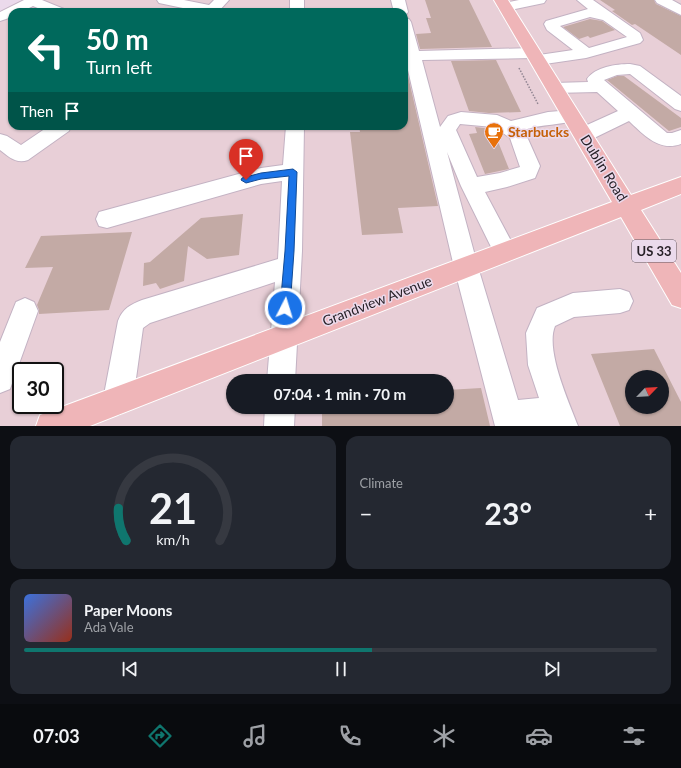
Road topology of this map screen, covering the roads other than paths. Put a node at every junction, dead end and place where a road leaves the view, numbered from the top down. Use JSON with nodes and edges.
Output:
{"nodes":[{"id":1,"x":164,"y":0,"type":"edge"},
{"id":2,"x":222,"y":0,"type":"edge"},
{"id":3,"x":539,"y":0,"type":"edge"},
{"id":4,"x":584,"y":0,"type":"edge"},
{"id":5,"x":662,"y":0,"type":"edge"},
{"id":6,"x":34,"y":1,"type":"edge"},
{"id":7,"x":0,"y":2,"type":"edge"},
{"id":8,"x":183,"y":2,"type":"edge"},
{"id":9,"x":503,"y":4,"type":"edge"},
{"id":10,"x":15,"y":8,"type":"edge"},
{"id":11,"x":19,"y":8,"type":"edge"},
{"id":12,"x":49,"y":8,"type":"edge"},
{"id":13,"x":205,"y":8,"type":"edge"},
{"id":14,"x":214,"y":8,"type":"edge"},
{"id":15,"x":681,"y":11,"type":"edge"},
{"id":16,"x":605,"y":16,"type":"junction"},
{"id":17,"x":408,"y":37,"type":"edge"},
{"id":18,"x":586,"y":53,"type":"junction"},
{"id":19,"x":413,"y":56,"type":"junction"},
{"id":20,"x":535,"y":56,"type":"junction"},
{"id":21,"x":601,"y":87,"type":"junction"},
{"id":22,"x":554,"y":88,"type":"junction"},
{"id":23,"x":681,"y":105,"type":"edge"},
{"id":24,"x":630,"y":113,"type":"junction"},
{"id":25,"x":572,"y":116,"type":"junction"},
{"id":26,"x":510,"y":128,"type":"junction"},
{"id":27,"x":56,"y":130,"type":"edge"},
{"id":28,"x":295,"y":130,"type":"edge"},
{"id":29,"x":583,"y":135,"type":"junction"},
{"id":30,"x":681,"y":137,"type":"edge"},
{"id":31,"x":0,"y":141,"type":"edge"},
{"id":32,"x":293,"y":172,"type":"junction"},
{"id":33,"x":681,"y":185,"type":"edge"},
{"id":34,"x":471,"y":186,"type":"junction"},
{"id":35,"x":627,"y":206,"type":"junction"},
{"id":36,"x":107,"y":219,"type":"dead end"},
{"id":37,"x":505,"y":252,"type":"junction"},
{"id":38,"x":288,"y":267,"type":"junction"},
{"id":39,"x":466,"y":267,"type":"junction"},
{"id":40,"x":681,"y":296,"type":"edge"},
{"id":41,"x":620,"y":301,"type":"dead end"},
{"id":42,"x":25,"y":311,"type":"dead end"},
{"id":43,"x":283,"y":336,"type":"junction"},
{"id":44,"x":281,"y":374,"type":"edge"},
{"id":45,"x":0,"y":379,"type":"edge"},
{"id":46,"x":118,"y":400,"type":"junction"},
{"id":47,"x":280,"y":414,"type":"edge"},
{"id":48,"x":560,"y":419,"type":"edge"},
{"id":49,"x":509,"y":421,"type":"edge"},
{"id":50,"x":50,"y":426,"type":"edge"},
{"id":51,"x":279,"y":426,"type":"edge"}],
"edges":[{"from":1,"to":8,"type":"street"},
{"from":2,"to":14,"type":"street"},
{"from":3,"to":9,"type":"street"},
{"from":4,"to":16,"type":"street"},
{"from":5,"to":15,"type":"street"},
{"from":6,"to":11,"type":"street"},
{"from":6,"to":12,"type":"street"},
{"from":7,"to":10,"type":"street"},
{"from":8,"to":13,"type":"street"},
{"from":9,"to":20,"type":"main road","name":"Dublin Road","number":"US 33"},
{"from":16,"to":18,"type":"street"},
{"from":16,"to":18,"type":"street"},
{"from":17,"to":19,"type":"street"},
{"from":18,"to":20,"type":"street"},
{"from":19,"to":20,"type":"street"},
{"from":19,"to":39,"type":"street"},
{"from":20,"to":22,"type":"main road","name":"Dublin Road","number":"US 33"},
{"from":21,"to":22,"type":"street"},
{"from":21,"to":23,"type":"street"},
{"from":21,"to":24,"type":"street"},
{"from":22,"to":25,"type":"main road","name":"Dublin Road","number":"US 33"},
{"from":24,"to":29,"type":"street"},
{"from":24,"to":30,"type":"street"},
{"from":25,"to":26,"type":"street"},
{"from":25,"to":29,"type":"main road","name":"Dublin Road","number":"US 33"},
{"from":26,"to":34,"type":"street"},
{"from":26,"to":34,"type":"street"},
{"from":27,"to":31,"type":"street"},
{"from":28,"to":32,"type":"street"},
{"from":29,"to":35,"type":"main road","name":"Dublin Road","number":"US 33"},
{"from":32,"to":36,"type":"street"},
{"from":32,"to":38,"type":"street"},
{"from":33,"to":35,"type":"main road","name":"Grandview Avenue"},
{"from":34,"to":37,"type":"street"},
{"from":35,"to":37,"type":"main road","name":"Grandview Avenue"},
{"from":35,"to":40,"type":"main road","name":"Dublin Road","number":"US 33"},
{"from":37,"to":39,"type":"main road","name":"Grandview Avenue"},
{"from":38,"to":43,"type":"street"},
{"from":38,"to":46,"type":"street"},
{"from":39,"to":43,"type":"main road","name":"Grandview Avenue"},
{"from":39,"to":49,"type":"street"},
{"from":41,"to":48,"type":"street"},
{"from":42,"to":45,"type":"street"},
{"from":43,"to":44,"type":"street"},
{"from":43,"to":46,"type":"main road","name":"Grandview Avenue"},
{"from":46,"to":50,"type":"main road","name":"Grandview Avenue"},
{"from":47,"to":51,"type":"street"},
{"from":48,"to":49,"type":"street"}]}
